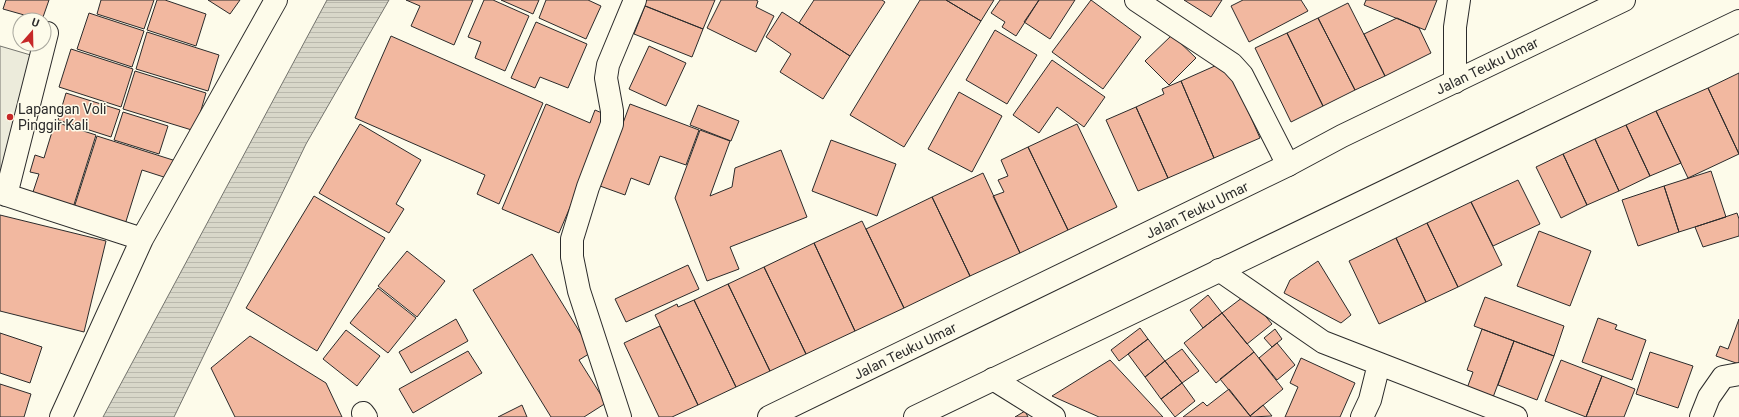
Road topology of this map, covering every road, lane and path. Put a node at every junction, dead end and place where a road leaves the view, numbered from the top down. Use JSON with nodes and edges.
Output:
{"nodes":[{"id":1,"x":276,"y":0,"type":"edge"},
{"id":2,"x":635,"y":0,"type":"edge"},
{"id":3,"x":1136,"y":0,"type":"edge"},
{"id":4,"x":1459,"y":0,"type":"edge"},
{"id":5,"x":1624,"y":0,"type":"edge"},
{"id":6,"x":1739,"y":21,"type":"edge"},
{"id":7,"x":42,"y":52,"type":"edge"},
{"id":8,"x":1455,"y":82,"type":"junction"},
{"id":9,"x":1288,"y":165,"type":"junction"},
{"id":10,"x":3,"y":194,"type":"edge"},
{"id":11,"x":142,"y":239,"type":"junction"},
{"id":12,"x":1220,"y":270,"type":"junction"},
{"id":13,"x":1378,"y":364,"type":"junction"},
{"id":14,"x":1739,"y":374,"type":"edge"},
{"id":15,"x":994,"y":379,"type":"junction"},
{"id":16,"x":61,"y":417,"type":"edge"},
{"id":17,"x":620,"y":417,"type":"edge"},
{"id":18,"x":769,"y":417,"type":"edge"},
{"id":19,"x":915,"y":417,"type":"edge"},
{"id":20,"x":1054,"y":417,"type":"edge"},
{"id":21,"x":1362,"y":417,"type":"edge"},
{"id":22,"x":1516,"y":417,"type":"edge"},
{"id":23,"x":1701,"y":417,"type":"edge"}],
"edges":[{"from":1,"to":11,"type":"main road"},
{"from":2,"to":17,"type":"main road"},
{"from":3,"to":9,"type":"main road"},
{"from":4,"to":8,"type":"main road"},
{"from":5,"to":8,"type":"main road","name":"Jalan Teuku Umar"},
{"from":6,"to":12,"type":"main road"},
{"from":7,"to":10,"type":"main road"},
{"from":8,"to":9,"type":"main road","name":"Jalan Teuku Umar"},
{"from":9,"to":18,"type":"main road","name":"Jalan Teuku Umar"},
{"from":10,"to":11,"type":"main road"},
{"from":11,"to":16,"type":"main road"},
{"from":12,"to":13,"type":"main road"},
{"from":12,"to":15,"type":"main road"},
{"from":13,"to":21,"type":"main road"},
{"from":13,"to":22,"type":"main road"},
{"from":14,"to":23,"type":"main road"},
{"from":15,"to":19,"type":"main road"},
{"from":15,"to":20,"type":"main road"}]}
